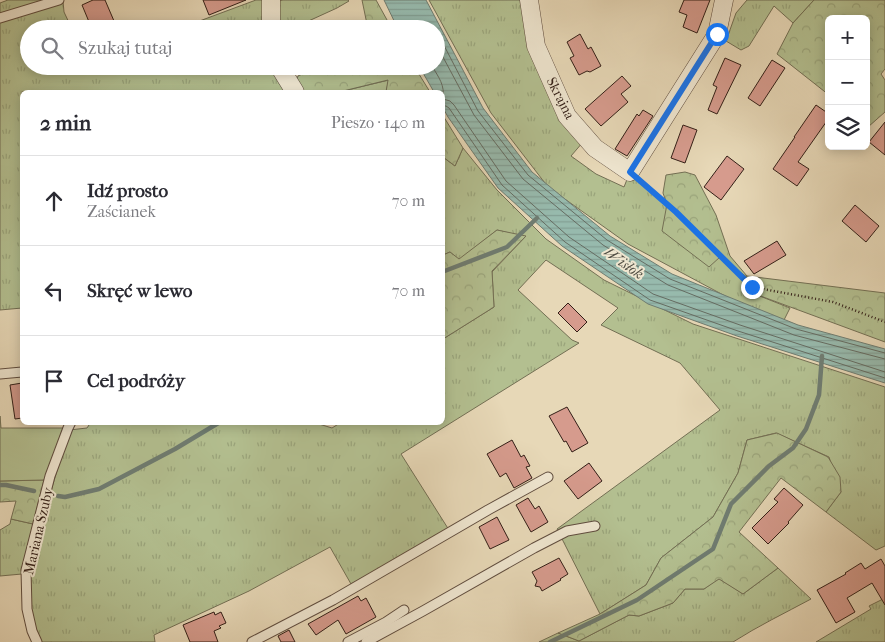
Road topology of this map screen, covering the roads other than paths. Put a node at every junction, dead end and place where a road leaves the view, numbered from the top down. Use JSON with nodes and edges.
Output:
{"nodes":[{"id":1,"x":59,"y":0,"type":"edge"},
{"id":2,"x":271,"y":0,"type":"edge"},
{"id":3,"x":529,"y":0,"type":"edge"},
{"id":4,"x":724,"y":0,"type":"edge"},
{"id":5,"x":0,"y":18,"type":"edge"},
{"id":6,"x":270,"y":20,"type":"edge"},
{"id":7,"x":284,"y":75,"type":"edge"},
{"id":8,"x":294,"y":90,"type":"edge"},
{"id":9,"x":20,"y":372,"type":"edge"},
{"id":10,"x":0,"y":374,"type":"edge"},
{"id":11,"x":70,"y":425,"type":"edge"},
{"id":12,"x":548,"y":477,"type":"dead end"},
{"id":13,"x":595,"y":526,"type":"dead end"},
{"id":14,"x":404,"y":610,"type":"dead end"},
{"id":15,"x":37,"y":642,"type":"edge"},
{"id":16,"x":252,"y":642,"type":"edge"},
{"id":17,"x":348,"y":642,"type":"edge"},
{"id":18,"x":366,"y":642,"type":"edge"}],
"edges":[{"from":1,"to":5,"type":"lane"},
{"from":2,"to":6,"type":"street"},
{"from":3,"to":4,"type":"street","name":"Skrajna"},
{"from":7,"to":8,"type":"street"},
{"from":9,"to":10,"type":"lane"},
{"from":11,"to":15,"type":"lane","name":"Mariana Szuby"},
{"from":12,"to":16,"type":"lane"},
{"from":13,"to":18,"type":"lane"},
{"from":14,"to":17,"type":"lane"}]}
